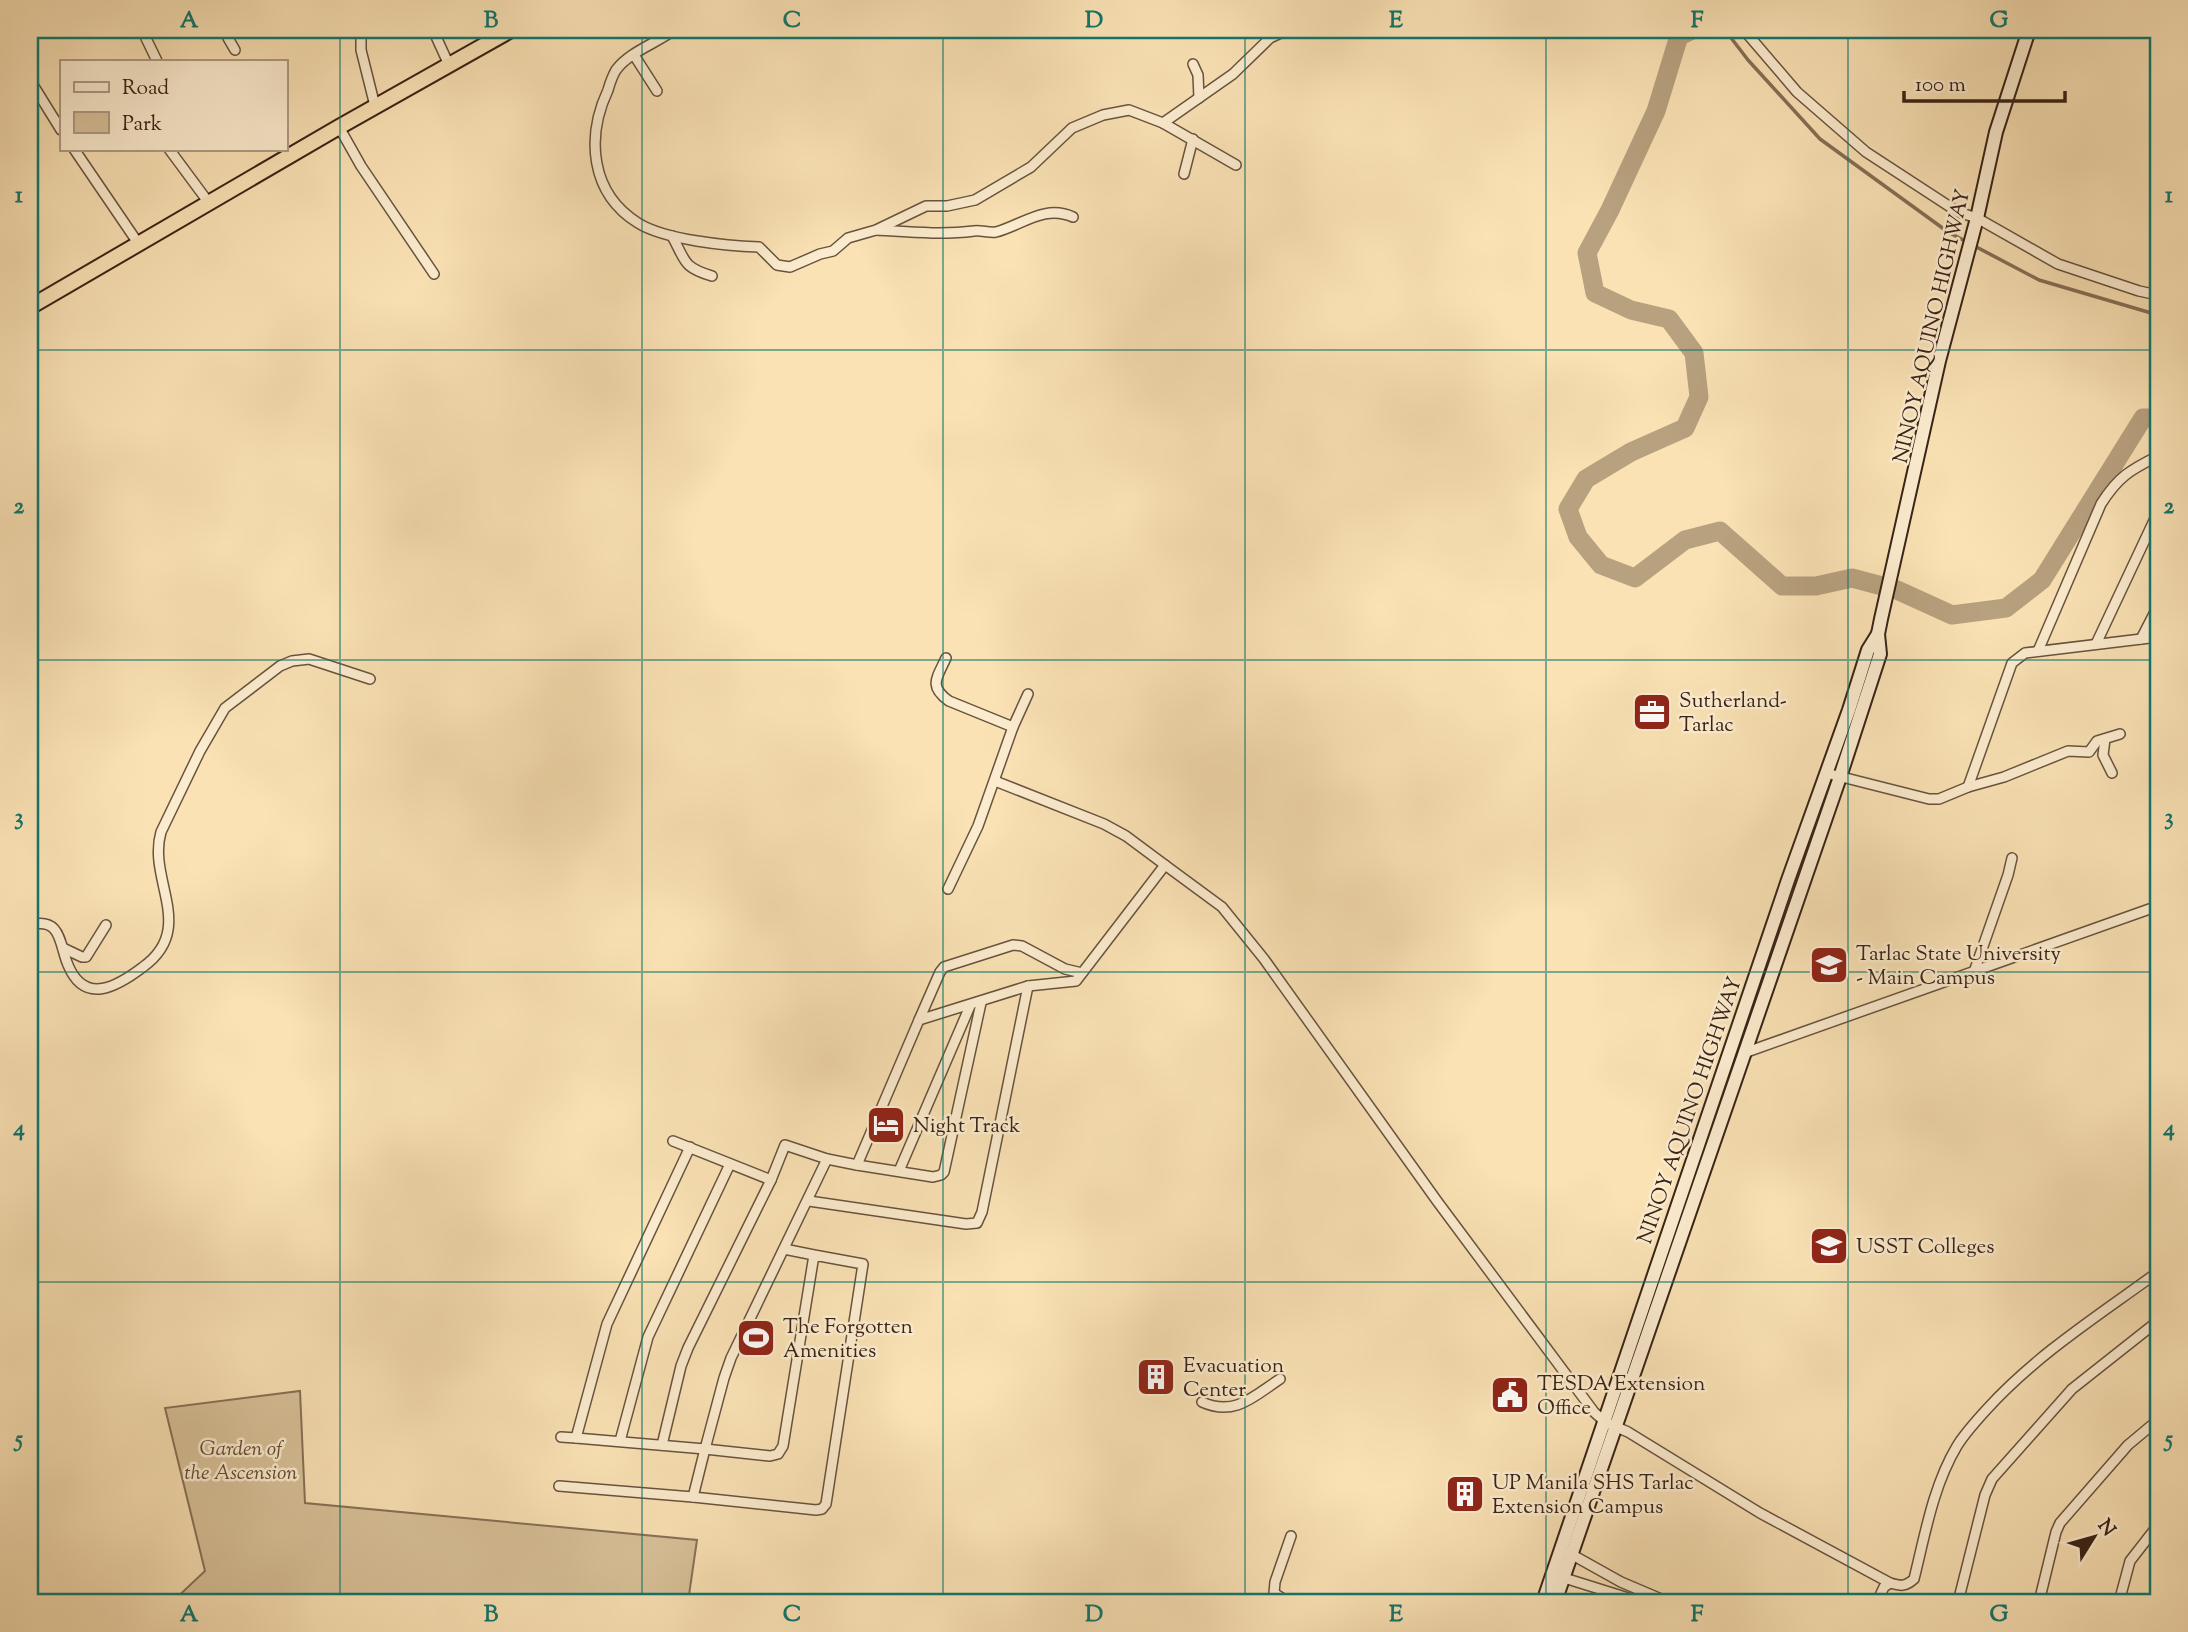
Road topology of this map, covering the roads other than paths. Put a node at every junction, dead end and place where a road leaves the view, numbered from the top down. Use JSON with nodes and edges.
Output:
{"nodes":[{"id":1,"x":142,"y":30,"type":"edge"},
{"id":2,"x":227,"y":30,"type":"edge"},
{"id":3,"x":361,"y":30,"type":"edge"},
{"id":4,"x":433,"y":30,"type":"edge"},
{"id":5,"x":511,"y":30,"type":"edge"},
{"id":6,"x":674,"y":30,"type":"edge"},
{"id":7,"x":1287,"y":30,"type":"edge"},
{"id":8,"x":1744,"y":30,"type":"edge"},
{"id":9,"x":2029,"y":30,"type":"edge"},
{"id":10,"x":236,"y":50,"type":"dead end"},
{"id":11,"x":634,"y":55,"type":"junction"},
{"id":12,"x":157,"y":60,"type":"edge"},
{"id":13,"x":1193,"y":64,"type":"dead end"},
{"id":14,"x":449,"y":65,"type":"junction"},
{"id":15,"x":30,"y":80,"type":"edge"},
{"id":16,"x":657,"y":91,"type":"dead end"},
{"id":17,"x":1199,"y":98,"type":"junction"},
{"id":18,"x":375,"y":106,"type":"junction"},
{"id":19,"x":1163,"y":123,"type":"junction"},
{"id":20,"x":339,"y":127,"type":"junction"},
{"id":21,"x":60,"y":128,"type":"edge"},
{"id":22,"x":1193,"y":139,"type":"junction"},
{"id":23,"x":75,"y":150,"type":"edge"},
{"id":24,"x":170,"y":150,"type":"edge"},
{"id":25,"x":1236,"y":165,"type":"dead end"},
{"id":26,"x":1184,"y":174,"type":"dead end"},
{"id":27,"x":209,"y":203,"type":"junction"},
{"id":28,"x":1073,"y":217,"type":"dead end"},
{"id":29,"x":1976,"y":221,"type":"junction"},
{"id":30,"x":876,"y":230,"type":"junction"},
{"id":31,"x":672,"y":236,"type":"junction"},
{"id":32,"x":138,"y":243,"type":"junction"},
{"id":33,"x":434,"y":274,"type":"dead end"},
{"id":34,"x":712,"y":276,"type":"dead end"},
{"id":35,"x":2158,"y":295,"type":"edge"},
{"id":36,"x":30,"y":307,"type":"edge"},
{"id":37,"x":2158,"y":456,"type":"edge"},
{"id":38,"x":2158,"y":513,"type":"edge"},
{"id":39,"x":2158,"y":606,"type":"edge"},
{"id":40,"x":1878,"y":634,"type":"junction"},
{"id":41,"x":2158,"y":637,"type":"edge"},
{"id":42,"x":2141,"y":639,"type":"junction"},
{"id":43,"x":2096,"y":644,"type":"junction"},
{"id":44,"x":2038,"y":651,"type":"junction"},
{"id":45,"x":946,"y":658,"type":"dead end"},
{"id":46,"x":370,"y":678,"type":"dead end"},
{"id":47,"x":1028,"y":694,"type":"dead end"},
{"id":48,"x":1013,"y":727,"type":"junction"},
{"id":49,"x":2120,"y":734,"type":"dead end"},
{"id":50,"x":2105,"y":739,"type":"junction"},
{"id":51,"x":1826,"y":773,"type":"junction"},
{"id":52,"x":2112,"y":774,"type":"dead end"},
{"id":53,"x":1840,"y":777,"type":"junction"},
{"id":54,"x":995,"y":781,"type":"junction"},
{"id":55,"x":1968,"y":787,"type":"junction"},
{"id":56,"x":2012,"y":858,"type":"dead end"},
{"id":57,"x":1165,"y":865,"type":"junction"},
{"id":58,"x":948,"y":889,"type":"dead end"},
{"id":59,"x":2158,"y":906,"type":"edge"},
{"id":60,"x":106,"y":925,"type":"dead end"},
{"id":61,"x":30,"y":926,"type":"edge"},
{"id":62,"x":63,"y":948,"type":"junction"},
{"id":63,"x":1055,"y":965,"type":"junction"},
{"id":64,"x":1083,"y":972,"type":"junction"},
{"id":65,"x":1973,"y":972,"type":"junction"},
{"id":66,"x":1044,"y":983,"type":"junction"},
{"id":67,"x":1028,"y":986,"type":"junction"},
{"id":68,"x":1747,"y":1000,"type":"junction"},
{"id":69,"x":981,"y":1003,"type":"junction"},
{"id":70,"x":1761,"y":1004,"type":"junction"},
{"id":71,"x":970,"y":1006,"type":"junction"},
{"id":72,"x":919,"y":1020,"type":"junction"},
{"id":73,"x":1744,"y":1053,"type":"junction"},
{"id":74,"x":1724,"y":1069,"type":"junction"},
{"id":75,"x":1737,"y":1073,"type":"junction"},
{"id":76,"x":673,"y":1141,"type":"dead end"},
{"id":77,"x":690,"y":1147,"type":"junction"},
{"id":78,"x":827,"y":1159,"type":"junction"},
{"id":79,"x":730,"y":1164,"type":"junction"},
{"id":80,"x":857,"y":1165,"type":"junction"},
{"id":81,"x":899,"y":1171,"type":"junction"},
{"id":82,"x":771,"y":1180,"type":"junction"},
{"id":83,"x":809,"y":1200,"type":"junction"},
{"id":84,"x":784,"y":1249,"type":"junction"},
{"id":85,"x":814,"y":1255,"type":"junction"},
{"id":86,"x":2158,"y":1272,"type":"edge"},
{"id":87,"x":2158,"y":1321,"type":"edge"},
{"id":88,"x":1280,"y":1379,"type":"dead end"},
{"id":89,"x":1202,"y":1402,"type":"dead end"},
{"id":90,"x":2158,"y":1420,"type":"edge"},
{"id":91,"x":1611,"y":1424,"type":"junction"},
{"id":92,"x":561,"y":1437,"type":"dead end"},
{"id":93,"x":576,"y":1437,"type":"junction"},
{"id":94,"x":620,"y":1441,"type":"junction"},
{"id":95,"x":662,"y":1446,"type":"junction"},
{"id":96,"x":705,"y":1449,"type":"junction"},
{"id":97,"x":559,"y":1486,"type":"dead end"},
{"id":98,"x":693,"y":1497,"type":"junction"},
{"id":99,"x":2158,"y":1525,"type":"edge"},
{"id":100,"x":1291,"y":1536,"type":"dead end"},
{"id":101,"x":1567,"y":1552,"type":"junction"},
{"id":102,"x":1558,"y":1577,"type":"junction"},
{"id":103,"x":1890,"y":1583,"type":"junction"},
{"id":104,"x":1274,"y":1592,"type":"junction"},
{"id":105,"x":1270,"y":1602,"type":"edge"},
{"id":106,"x":1288,"y":1602,"type":"edge"},
{"id":107,"x":1543,"y":1602,"type":"edge"},
{"id":108,"x":1555,"y":1602,"type":"edge"},
{"id":109,"x":1641,"y":1602,"type":"edge"},
{"id":110,"x":1668,"y":1602,"type":"edge"},
{"id":111,"x":1877,"y":1602,"type":"edge"},
{"id":112,"x":1958,"y":1602,"type":"edge"},
{"id":113,"x":2039,"y":1602,"type":"edge"},
{"id":114,"x":2119,"y":1602,"type":"edge"}],
"edges":[{"from":1,"to":12,"type":"street"},
{"from":2,"to":10,"type":"street"},
{"from":3,"to":18,"type":"street"},
{"from":4,"to":14,"type":"street"},
{"from":5,"to":14,"type":"highway"},
{"from":6,"to":11,"type":"street"},
{"from":7,"to":17,"type":"street"},
{"from":8,"to":29,"type":"street"},
{"from":9,"to":29,"type":"main road","name":"NINOY AQUINO HIGHWAY"},
{"from":11,"to":16,"type":"street"},
{"from":11,"to":31,"type":"street"},
{"from":13,"to":17,"type":"street"},
{"from":14,"to":18,"type":"highway"},
{"from":15,"to":21,"type":"street"},
{"from":17,"to":19,"type":"street"},
{"from":18,"to":20,"type":"highway"},
{"from":19,"to":22,"type":"street"},
{"from":19,"to":30,"type":"street"},
{"from":20,"to":27,"type":"highway"},
{"from":20,"to":33,"type":"street"},
{"from":22,"to":25,"type":"street"},
{"from":22,"to":26,"type":"street"},
{"from":23,"to":32,"type":"street"},
{"from":24,"to":27,"type":"street"},
{"from":27,"to":32,"type":"highway"},
{"from":28,"to":30,"type":"street"},
{"from":29,"to":35,"type":"street"},
{"from":29,"to":40,"type":"main road","name":"NINOY AQUINO HIGHWAY"},
{"from":30,"to":31,"type":"street"},
{"from":31,"to":34,"type":"street"},
{"from":32,"to":36,"type":"highway"},
{"from":37,"to":44,"type":"street"},
{"from":38,"to":43,"type":"street"},
{"from":39,"to":42,"type":"street"},
{"from":40,"to":51,"type":"main road","name":"NINOY AQUINO HIGHWAY"},
{"from":40,"to":53,"type":"main road","name":"NINOY AQUINO HIGHWAY"},
{"from":41,"to":42,"type":"street"},
{"from":42,"to":43,"type":"street"},
{"from":43,"to":44,"type":"street"},
{"from":44,"to":55,"type":"street"},
{"from":45,"to":48,"type":"street"},
{"from":46,"to":62,"type":"street"},
{"from":47,"to":48,"type":"street"},
{"from":48,"to":54,"type":"street"},
{"from":49,"to":50,"type":"street"},
{"from":50,"to":52,"type":"street"},
{"from":50,"to":55,"type":"street"},
{"from":51,"to":53,"type":"street"},
{"from":51,"to":68,"type":"main road","name":"NINOY AQUINO HIGHWAY"},
{"from":53,"to":55,"type":"street"},
{"from":53,"to":70,"type":"main road","name":"NINOY AQUINO HIGHWAY"},
{"from":54,"to":57,"type":"street"},
{"from":54,"to":58,"type":"street"},
{"from":56,"to":65,"type":"street"},
{"from":57,"to":64,"type":"street"},
{"from":57,"to":91,"type":"street"},
{"from":59,"to":65,"type":"street"},
{"from":60,"to":62,"type":"street"},
{"from":61,"to":62,"type":"street"},
{"from":63,"to":64,"type":"street"},
{"from":63,"to":66,"type":"street"},
{"from":63,"to":72,"type":"street"},
{"from":64,"to":66,"type":"street"},
{"from":65,"to":73,"type":"street"},
{"from":66,"to":67,"type":"street"},
{"from":67,"to":69,"type":"street"},
{"from":67,"to":83,"type":"street"},
{"from":68,"to":70,"type":"main road"},
{"from":68,"to":74,"type":"main road","name":"NINOY AQUINO HIGHWAY"},
{"from":69,"to":71,"type":"street"},
{"from":69,"to":81,"type":"street"},
{"from":70,"to":73,"type":"main road","name":"NINOY AQUINO HIGHWAY"},
{"from":71,"to":72,"type":"street"},
{"from":71,"to":81,"type":"street"},
{"from":72,"to":80,"type":"street"},
{"from":73,"to":75,"type":"main road","name":"NINOY AQUINO HIGHWAY"},
{"from":74,"to":75,"type":"main road"},
{"from":74,"to":91,"type":"main road","name":"NINOY AQUINO HIGHWAY"},
{"from":75,"to":91,"type":"main road","name":"NINOY AQUINO HIGHWAY"},
{"from":76,"to":77,"type":"street"},
{"from":77,"to":79,"type":"street"},
{"from":77,"to":93,"type":"street"},
{"from":78,"to":80,"type":"street"},
{"from":78,"to":82,"type":"street"},
{"from":78,"to":83,"type":"street"},
{"from":79,"to":82,"type":"street"},
{"from":79,"to":94,"type":"street"},
{"from":80,"to":81,"type":"street"},
{"from":82,"to":95,"type":"street"},
{"from":83,"to":84,"type":"street"},
{"from":84,"to":85,"type":"street"},
{"from":84,"to":96,"type":"street"},
{"from":85,"to":96,"type":"street"},
{"from":85,"to":98,"type":"street"},
{"from":86,"to":103,"type":"street"},
{"from":87,"to":112,"type":"street"},
{"from":88,"to":89,"type":"street"},
{"from":90,"to":113,"type":"street"},
{"from":91,"to":101,"type":"main road","name":"NINOY AQUINO HIGHWAY"},
{"from":91,"to":103,"type":"street"},
{"from":92,"to":93,"type":"street"},
{"from":93,"to":94,"type":"street"},
{"from":94,"to":95,"type":"street"},
{"from":95,"to":96,"type":"street"},
{"from":96,"to":98,"type":"street"},
{"from":97,"to":98,"type":"street"},
{"from":99,"to":114,"type":"street"},
{"from":100,"to":104,"type":"street"},
{"from":101,"to":102,"type":"main road","name":"NINOY AQUINO HIGHWAY"},
{"from":101,"to":110,"type":"street"},
{"from":102,"to":107,"type":"main road","name":"NINOY AQUINO HIGHWAY"},
{"from":102,"to":108,"type":"main road","name":"NINOY AQUINO HIGHWAY"},
{"from":102,"to":109,"type":"street"},
{"from":103,"to":111,"type":"street"},
{"from":104,"to":105,"type":"street"},
{"from":104,"to":106,"type":"street"}]}
